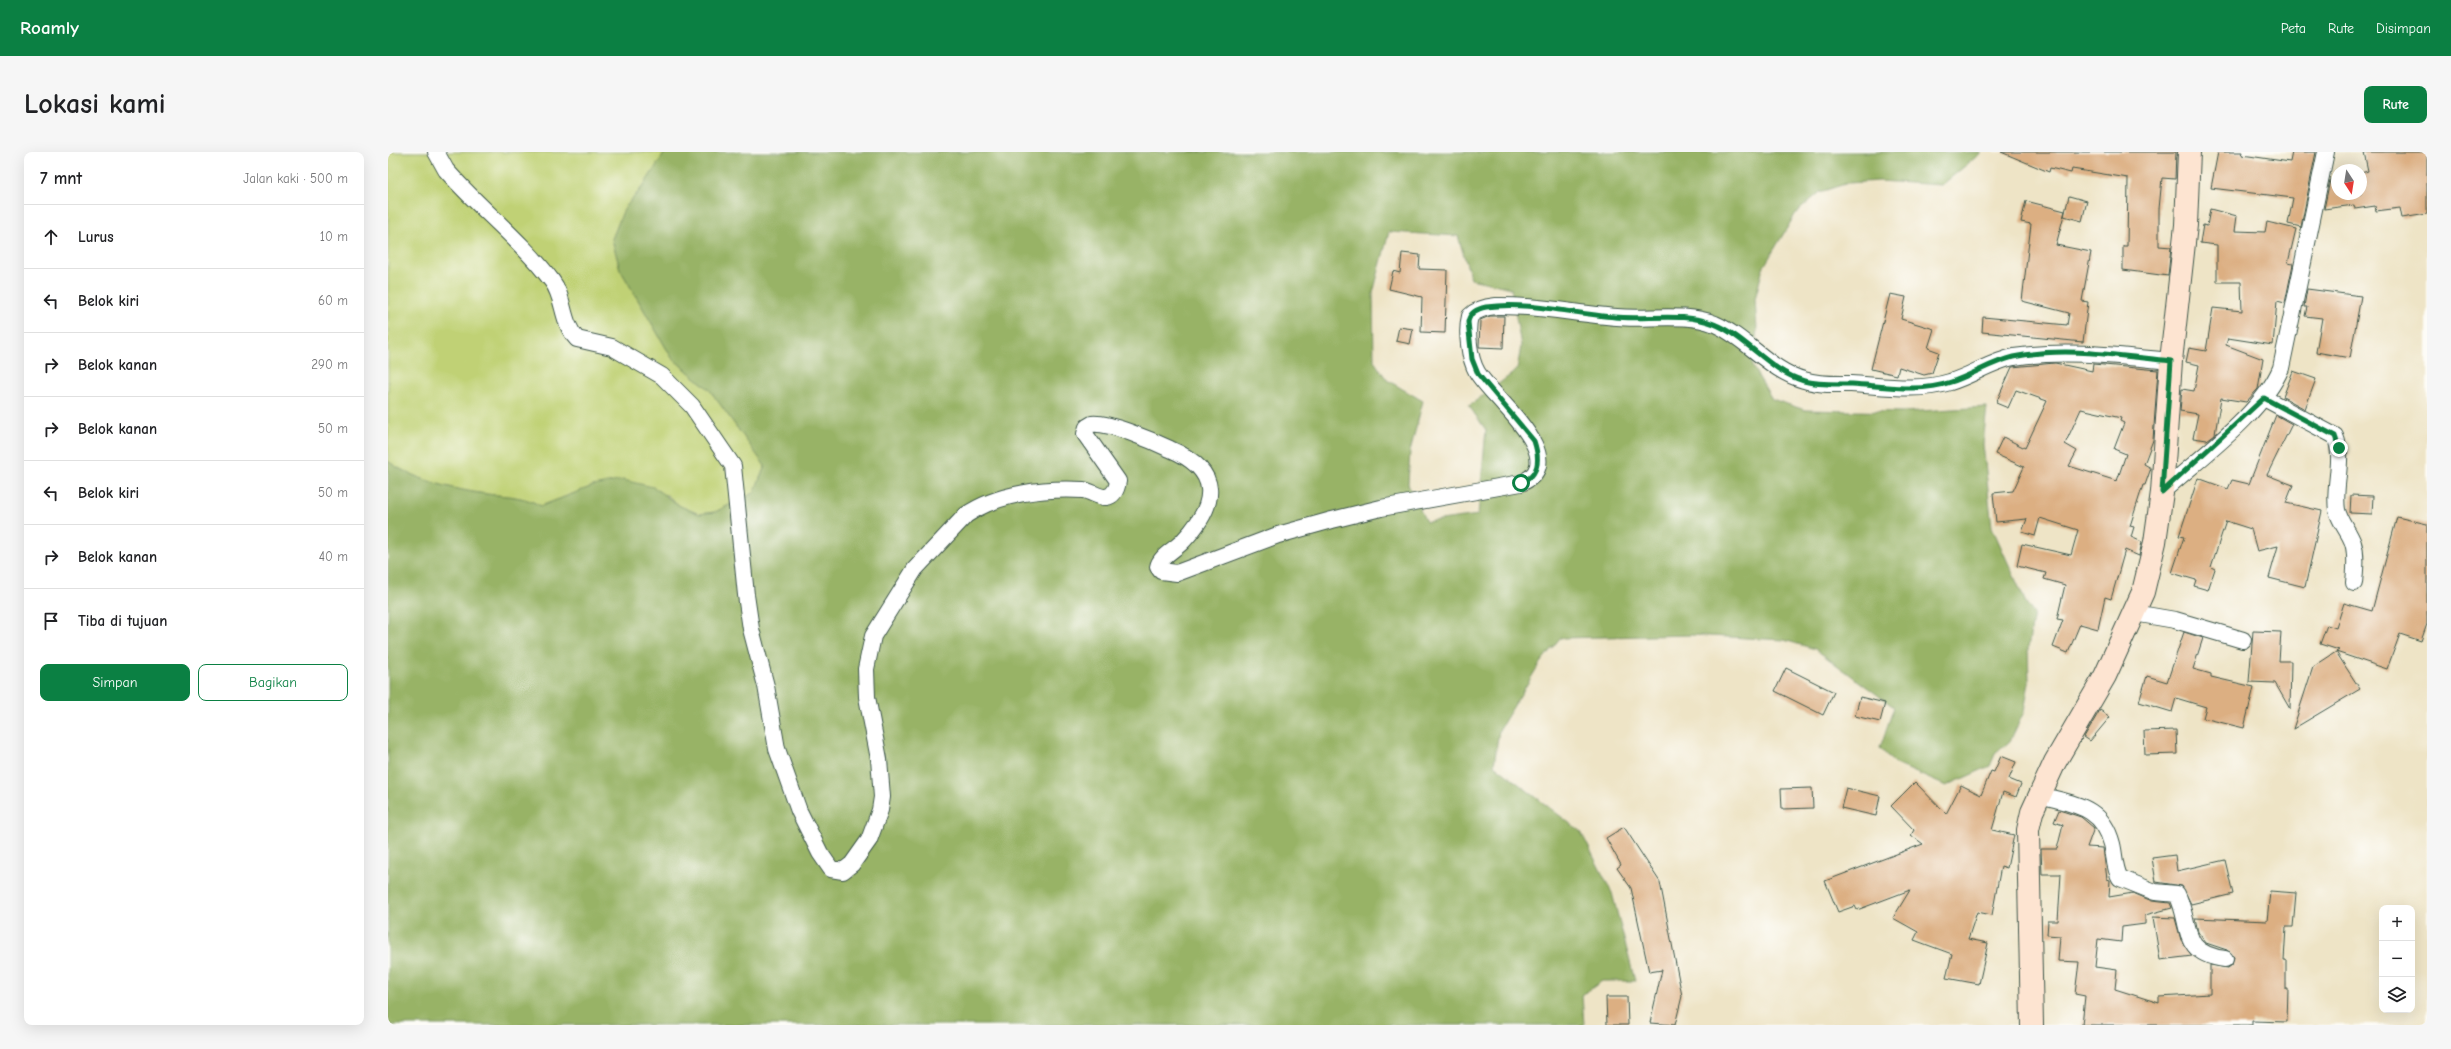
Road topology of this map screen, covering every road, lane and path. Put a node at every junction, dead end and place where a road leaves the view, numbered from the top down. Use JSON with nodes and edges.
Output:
{"nodes":[{"id":1,"x":436,"y":152,"type":"edge"},
{"id":2,"x":2189,"y":152,"type":"edge"},
{"id":3,"x":2326,"y":152,"type":"edge"},
{"id":4,"x":2171,"y":361,"type":"junction"},
{"id":5,"x":2264,"y":398,"type":"junction"},
{"id":6,"x":2162,"y":492,"type":"junction"},
{"id":7,"x":2354,"y":583,"type":"dead end"},
{"id":8,"x":2134,"y":613,"type":"junction"},
{"id":9,"x":2243,"y":640,"type":"dead end"},
{"id":10,"x":2040,"y":794,"type":"junction"},
{"id":11,"x":2225,"y":959,"type":"dead end"},
{"id":12,"x":2032,"y":1025,"type":"edge"}],
"edges":[{"from":1,"to":4,"type":"street"},
{"from":2,"to":4,"type":"main road"},
{"from":3,"to":5,"type":"street"},
{"from":4,"to":6,"type":"main road"},
{"from":5,"to":6,"type":"street"},
{"from":5,"to":7,"type":"street"},
{"from":6,"to":8,"type":"main road"},
{"from":8,"to":9,"type":"street"},
{"from":8,"to":10,"type":"main road"},
{"from":10,"to":11,"type":"street"},
{"from":10,"to":12,"type":"main road"}]}
